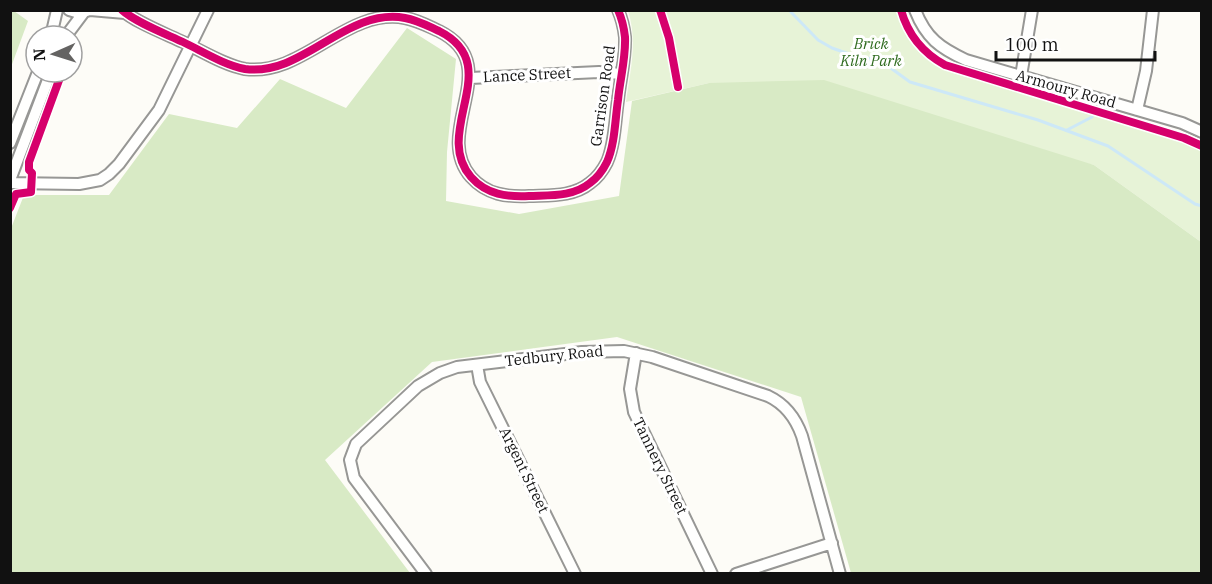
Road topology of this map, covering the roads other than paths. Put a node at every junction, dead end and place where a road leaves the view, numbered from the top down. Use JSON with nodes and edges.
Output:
{"nodes":[{"id":1,"x":69,"y":10,"type":"edge"},
{"id":2,"x":208,"y":10,"type":"edge"},
{"id":3,"x":618,"y":10,"type":"edge"},
{"id":4,"x":915,"y":10,"type":"edge"},
{"id":5,"x":1032,"y":10,"type":"edge"},
{"id":6,"x":1154,"y":10,"type":"edge"},
{"id":7,"x":87,"y":11,"type":"edge"},
{"id":8,"x":124,"y":12,"type":"edge"},
{"id":9,"x":375,"y":14,"type":"edge"},
{"id":10,"x":76,"y":24,"type":"edge"},
{"id":11,"x":190,"y":46,"type":"junction"},
{"id":12,"x":621,"y":74,"type":"junction"},
{"id":13,"x":1021,"y":76,"type":"junction"},
{"id":14,"x":470,"y":78,"type":"junction"},
{"id":15,"x":33,"y":84,"type":"edge"},
{"id":16,"x":46,"y":84,"type":"edge"},
{"id":17,"x":1137,"y":110,"type":"junction"},
{"id":18,"x":1202,"y":132,"type":"edge"},
{"id":19,"x":10,"y":143,"type":"edge"},
{"id":20,"x":10,"y":181,"type":"edge"},
{"id":21,"x":636,"y":353,"type":"junction"},
{"id":22,"x":477,"y":365,"type":"junction"},
{"id":23,"x":832,"y":543,"type":"junction"},
{"id":24,"x":426,"y":573,"type":"edge"},
{"id":25,"x":575,"y":573,"type":"edge"},
{"id":26,"x":712,"y":573,"type":"edge"},
{"id":27,"x":736,"y":573,"type":"edge"},
{"id":28,"x":840,"y":573,"type":"edge"}],
"edges":[{"from":1,"to":7,"type":"street","name":"Garrison Road"},
{"from":2,"to":11,"type":"street"},
{"from":3,"to":12,"type":"street","name":"Garrison Road"},
{"from":4,"to":13,"type":"street","name":"Armoury Road"},
{"from":5,"to":13,"type":"street"},
{"from":6,"to":17,"type":"street"},
{"from":7,"to":8,"type":"street","name":"Garrison Road"},
{"from":7,"to":10,"type":"street"},
{"from":8,"to":11,"type":"street","name":"Garrison Road"},
{"from":9,"to":11,"type":"street","name":"Garrison Road"},
{"from":9,"to":14,"type":"street","name":"Garrison Road"},
{"from":11,"to":20,"type":"street"},
{"from":12,"to":14,"type":"street","name":"Lance Street"},
{"from":12,"to":14,"type":"street","name":"Garrison Road"},
{"from":13,"to":17,"type":"street","name":"Armoury Road"},
{"from":15,"to":19,"type":"street"},
{"from":16,"to":20,"type":"street"},
{"from":17,"to":18,"type":"street","name":"Armoury Road"},
{"from":21,"to":22,"type":"street","name":"Tedbury Road"},
{"from":21,"to":23,"type":"street","name":"Tedbury Road"},
{"from":21,"to":26,"type":"street","name":"Tannery Street"},
{"from":22,"to":24,"type":"street","name":"Tedbury Road"},
{"from":22,"to":25,"type":"street","name":"Argent Street"},
{"from":23,"to":27,"type":"street"},
{"from":23,"to":28,"type":"street","name":"Tedbury Road"}]}
